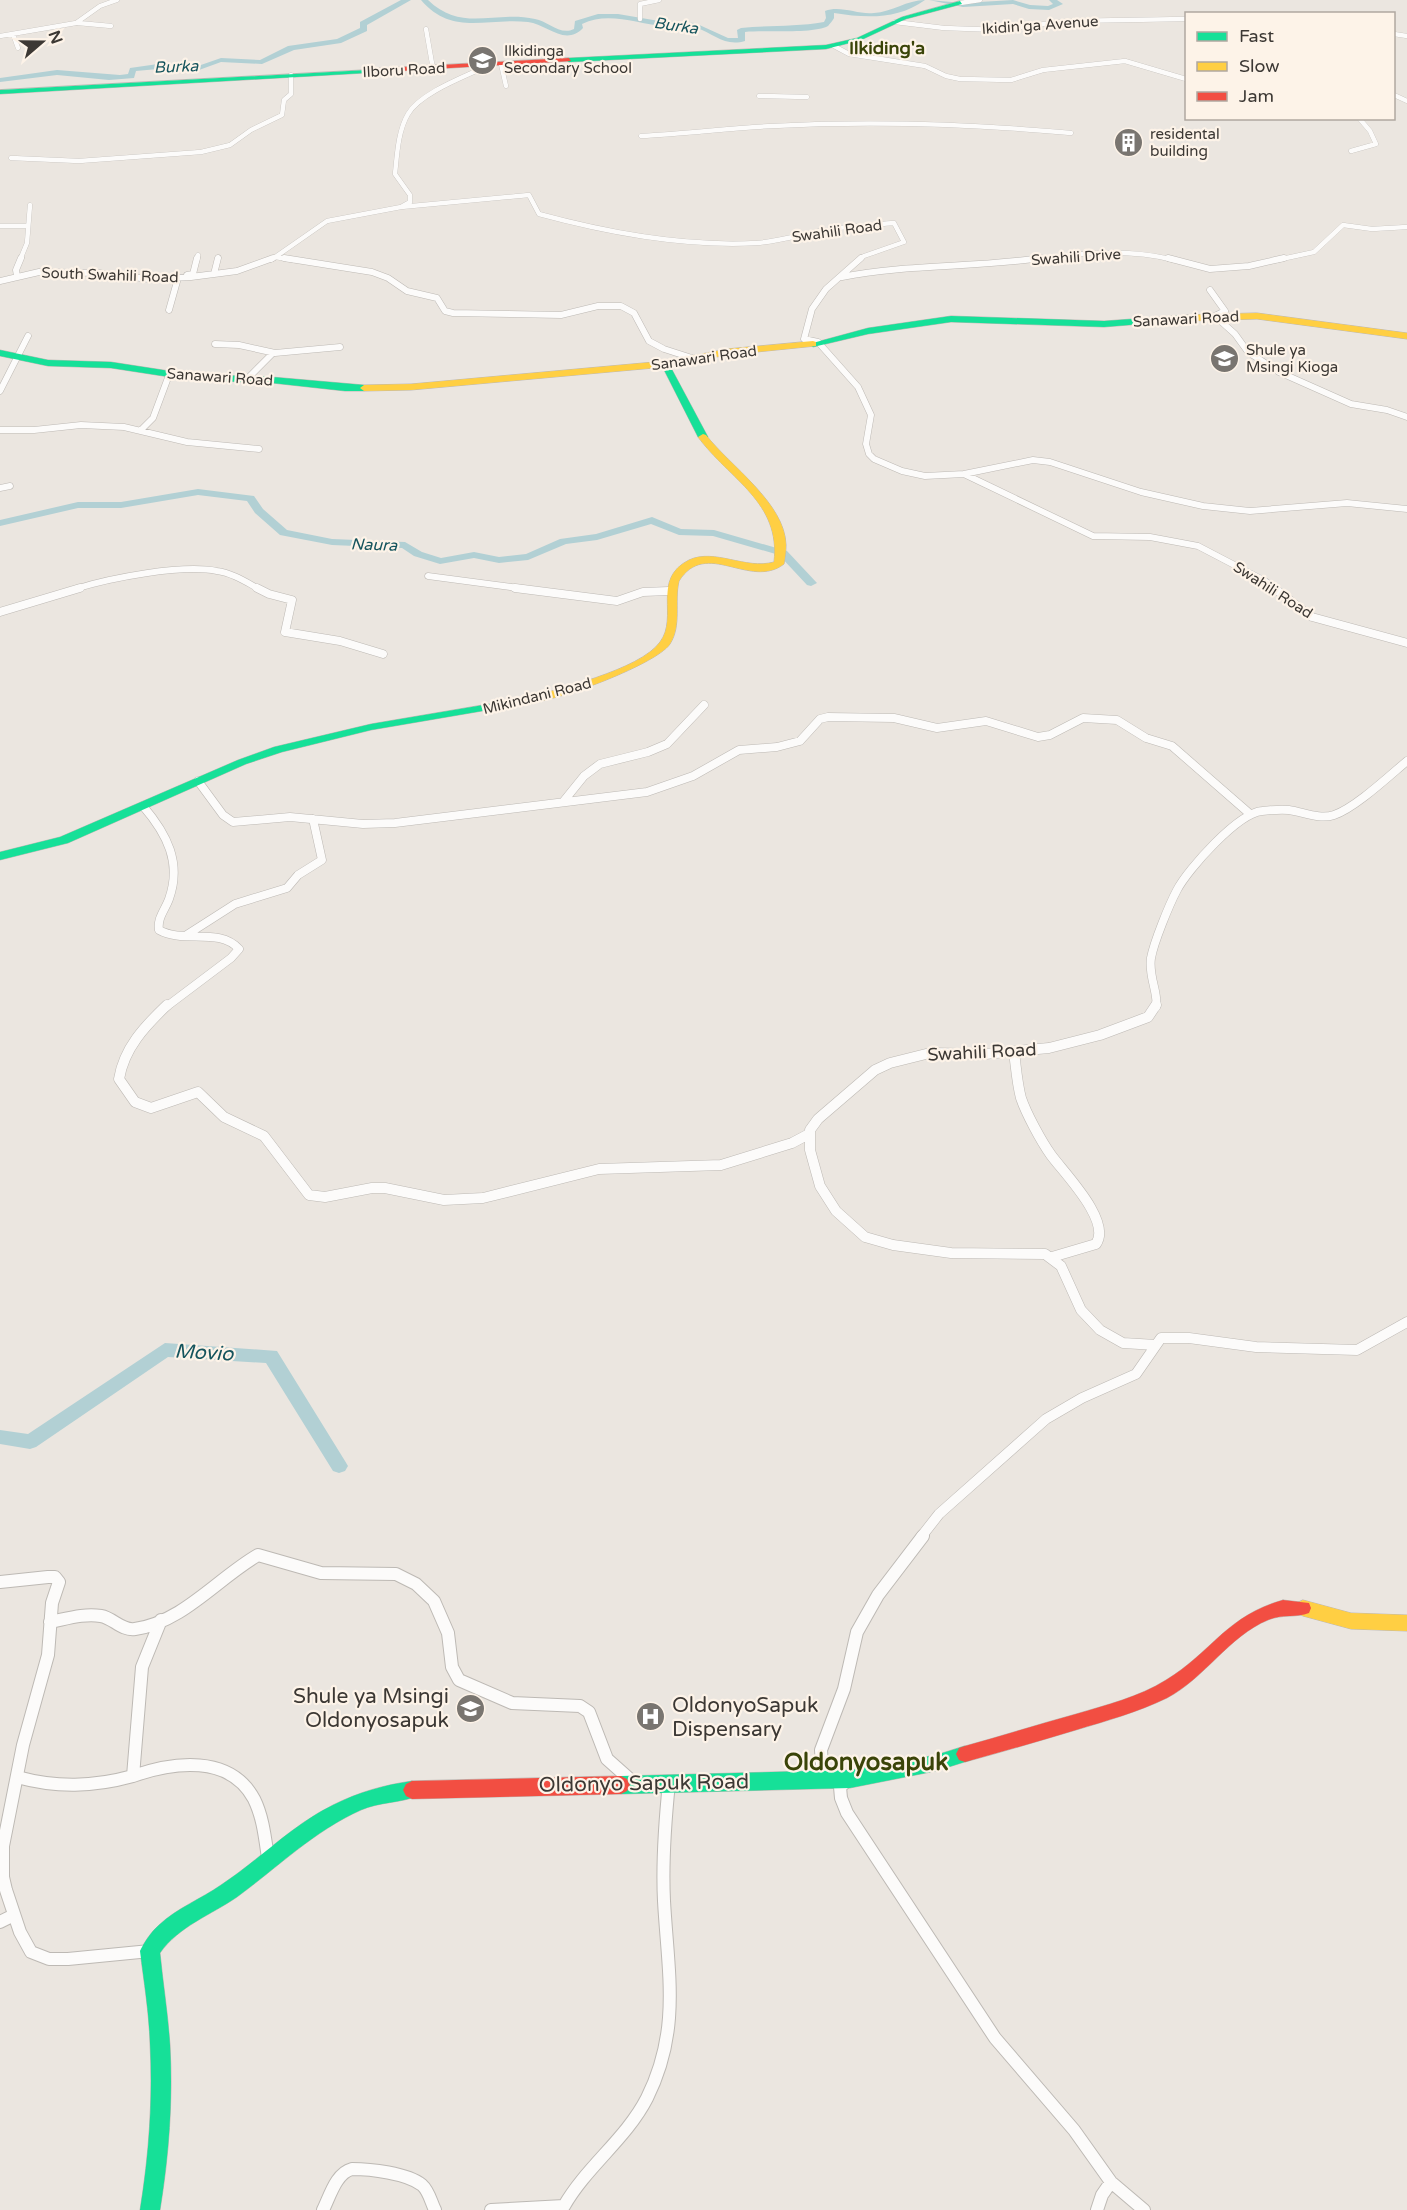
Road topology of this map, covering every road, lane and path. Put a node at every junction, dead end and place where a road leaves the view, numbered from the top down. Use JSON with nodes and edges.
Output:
{"nodes":[{"id":1,"x":117,"y":0,"type":"edge"},
{"id":2,"x":659,"y":0,"type":"edge"},
{"id":3,"x":980,"y":0,"type":"edge"},
{"id":4,"x":960,"y":3,"type":"joint"},
{"id":5,"x":640,"y":19,"type":"dead end"},
{"id":6,"x":1185,"y":19,"type":"edge"},
{"id":7,"x":894,"y":22,"type":"junction"},
{"id":8,"x":76,"y":23,"type":"junction"},
{"id":9,"x":111,"y":26,"type":"dead end"},
{"id":10,"x":426,"y":29,"type":"dead end"},
{"id":11,"x":13,"y":34,"type":"junction"},
{"id":12,"x":0,"y":36,"type":"edge"},
{"id":13,"x":834,"y":46,"type":"junction"},
{"id":14,"x":18,"y":48,"type":"dead end"},
{"id":15,"x":495,"y":65,"type":"junction"},
{"id":16,"x":433,"y":69,"type":"junction"},
{"id":17,"x":291,"y":75,"type":"junction"},
{"id":18,"x":1185,"y":79,"type":"edge"},
{"id":19,"x":506,"y":86,"type":"dead end"},
{"id":20,"x":0,"y":92,"type":"edge"},
{"id":21,"x":759,"y":96,"type":"dead end"},
{"id":22,"x":807,"y":97,"type":"dead end"},
{"id":23,"x":1361,"y":120,"type":"edge"},
{"id":24,"x":1071,"y":133,"type":"dead end"},
{"id":25,"x":640,"y":136,"type":"dead end"},
{"id":26,"x":1351,"y":151,"type":"dead end"},
{"id":27,"x":11,"y":158,"type":"dead end"},
{"id":28,"x":30,"y":205,"type":"dead end"},
{"id":29,"x":401,"y":207,"type":"junction"},
{"id":30,"x":0,"y":226,"type":"edge"},
{"id":31,"x":26,"y":226,"type":"junction"},
{"id":32,"x":1407,"y":227,"type":"edge"},
{"id":33,"x":198,"y":255,"type":"dead end"},
{"id":34,"x":275,"y":256,"type":"junction"},
{"id":35,"x":218,"y":258,"type":"dead end"},
{"id":36,"x":214,"y":274,"type":"junction"},
{"id":37,"x":17,"y":276,"type":"junction"},
{"id":38,"x":178,"y":278,"type":"junction"},
{"id":39,"x":840,"y":278,"type":"junction"},
{"id":40,"x":0,"y":281,"type":"edge"},
{"id":41,"x":1210,"y":290,"type":"dead end"},
{"id":42,"x":169,"y":310,"type":"dead end"},
{"id":43,"x":1215,"y":316,"type":"junction"},
{"id":44,"x":28,"y":336,"type":"dead end"},
{"id":45,"x":1407,"y":336,"type":"edge"},
{"id":46,"x":818,"y":342,"type":"junction"},
{"id":47,"x":215,"y":344,"type":"dead end"},
{"id":48,"x":340,"y":347,"type":"dead end"},
{"id":49,"x":0,"y":353,"type":"edge"},
{"id":50,"x":273,"y":353,"type":"junction"},
{"id":51,"x":16,"y":356,"type":"junction"},
{"id":52,"x":692,"y":358,"type":"junction"},
{"id":53,"x":665,"y":364,"type":"junction"},
{"id":54,"x":169,"y":375,"type":"junction"},
{"id":55,"x":247,"y":379,"type":"junction"},
{"id":56,"x":0,"y":391,"type":"edge"},
{"id":57,"x":1407,"y":417,"type":"edge"},
{"id":58,"x":0,"y":430,"type":"edge"},
{"id":59,"x":141,"y":430,"type":"junction"},
{"id":60,"x":259,"y":449,"type":"dead end"},
{"id":61,"x":964,"y":474,"type":"junction"},
{"id":62,"x":10,"y":486,"type":"dead end"},
{"id":63,"x":0,"y":488,"type":"edge"},
{"id":64,"x":1407,"y":509,"type":"edge"},
{"id":65,"x":428,"y":576,"type":"dead end"},
{"id":66,"x":669,"y":591,"type":"junction"},
{"id":67,"x":0,"y":612,"type":"edge"},
{"id":68,"x":1407,"y":644,"type":"edge"},
{"id":69,"x":383,"y":654,"type":"dead end"},
{"id":70,"x":704,"y":705,"type":"dead end"},
{"id":71,"x":1407,"y":760,"type":"edge"},
{"id":72,"x":198,"y":781,"type":"junction"},
{"id":73,"x":563,"y":802,"type":"junction"},
{"id":74,"x":142,"y":806,"type":"junction"},
{"id":75,"x":1250,"y":814,"type":"junction"},
{"id":76,"x":313,"y":819,"type":"junction"},
{"id":77,"x":0,"y":856,"type":"edge"},
{"id":78,"x":185,"y":936,"type":"junction"},
{"id":79,"x":1014,"y":1052,"type":"junction"},
{"id":80,"x":809,"y":1134,"type":"junction"},
{"id":81,"x":1052,"y":1257,"type":"junction"},
{"id":82,"x":1407,"y":1322,"type":"edge"},
{"id":83,"x":1156,"y":1345,"type":"junction"},
{"id":84,"x":0,"y":1582,"type":"edge"},
{"id":85,"x":161,"y":1620,"type":"junction"},
{"id":86,"x":50,"y":1622,"type":"junction"},
{"id":87,"x":1407,"y":1623,"type":"edge"},
{"id":88,"x":133,"y":1776,"type":"junction"},
{"id":89,"x":17,"y":1777,"type":"junction"},
{"id":90,"x":823,"y":1779,"type":"junction"},
{"id":91,"x":850,"y":1779,"type":"junction"},
{"id":92,"x":669,"y":1783,"type":"junction"},
{"id":93,"x":635,"y":1784,"type":"junction"},
{"id":94,"x":268,"y":1858,"type":"junction"},
{"id":95,"x":14,"y":1914,"type":"junction"},
{"id":96,"x":0,"y":1922,"type":"edge"},
{"id":97,"x":150,"y":1951,"type":"junction"},
{"id":98,"x":1111,"y":2182,"type":"junction"},
{"id":99,"x":150,"y":2210,"type":"edge"},
{"id":100,"x":323,"y":2210,"type":"edge"},
{"id":101,"x":435,"y":2210,"type":"edge"},
{"id":102,"x":491,"y":2210,"type":"edge"},
{"id":103,"x":1097,"y":2210,"type":"edge"},
{"id":104,"x":1144,"y":2210,"type":"edge"}],
"edges":[{"from":1,"to":8,"type":"street"},
{"from":2,"to":5,"type":"street"},
{"from":3,"to":4,"type":"street","name":"Ilboru Road"},
{"from":4,"to":7,"type":"street","name":"Ilboru Road"},
{"from":6,"to":7,"type":"street","name":"Ikidin'ga Avenue"},
{"from":7,"to":13,"type":"street","name":"Ilboru Road"},
{"from":8,"to":9,"type":"street"},
{"from":8,"to":11,"type":"street"},
{"from":10,"to":16,"type":"street"},
{"from":11,"to":12,"type":"street"},
{"from":11,"to":14,"type":"street"},
{"from":13,"to":15,"type":"street","name":"Ilboru Road"},
{"from":13,"to":18,"type":"street"},
{"from":15,"to":16,"type":"street","name":"Ilboru Road"},
{"from":15,"to":19,"type":"street"},
{"from":15,"to":29,"type":"street"},
{"from":16,"to":17,"type":"street","name":"Ilboru Road"},
{"from":17,"to":20,"type":"street","name":"Ilboru Road"},
{"from":17,"to":27,"type":"street"},
{"from":21,"to":22,"type":"street"},
{"from":23,"to":26,"type":"street"},
{"from":24,"to":25,"type":"street"},
{"from":28,"to":31,"type":"street"},
{"from":29,"to":34,"type":"street","name":"South Swahili Road"},
{"from":29,"to":39,"type":"street","name":"Swahili Road"},
{"from":30,"to":31,"type":"street"},
{"from":31,"to":37,"type":"street"},
{"from":32,"to":39,"type":"street","name":"Swahili Drive"},
{"from":33,"to":38,"type":"street"},
{"from":34,"to":36,"type":"street","name":"South Swahili Road"},
{"from":34,"to":52,"type":"street"},
{"from":35,"to":36,"type":"street"},
{"from":36,"to":38,"type":"street","name":"South Swahili Road"},
{"from":37,"to":38,"type":"street","name":"South Swahili Road"},
{"from":37,"to":40,"type":"street","name":"South Swahili Road"},
{"from":38,"to":42,"type":"street"},
{"from":39,"to":46,"type":"street","name":"Swahili Road"},
{"from":41,"to":43,"type":"street"},
{"from":43,"to":45,"type":"street","name":"Sanawari Road"},
{"from":43,"to":46,"type":"street","name":"Sanawari Road"},
{"from":43,"to":57,"type":"street"},
{"from":44,"to":51,"type":"street"},
{"from":46,"to":52,"type":"street","name":"Sanawari Road"},
{"from":46,"to":61,"type":"street","name":"Swahili Road"},
{"from":47,"to":50,"type":"street"},
{"from":48,"to":50,"type":"street"},
{"from":49,"to":51,"type":"street","name":"Sanawari Road"},
{"from":50,"to":55,"type":"street"},
{"from":51,"to":54,"type":"street","name":"Sanawari Road"},
{"from":51,"to":56,"type":"street"},
{"from":52,"to":53,"type":"street","name":"Sanawari Road"},
{"from":53,"to":55,"type":"street","name":"Sanawari Road"},
{"from":53,"to":66,"type":"street"},
{"from":54,"to":55,"type":"street","name":"Sanawari Road"},
{"from":54,"to":59,"type":"street"},
{"from":58,"to":59,"type":"street"},
{"from":59,"to":60,"type":"street"},
{"from":61,"to":64,"type":"street"},
{"from":61,"to":68,"type":"street","name":"Swahili Road"},
{"from":62,"to":63,"type":"street"},
{"from":65,"to":66,"type":"street"},
{"from":66,"to":72,"type":"street","name":"Mikindani Road"},
{"from":67,"to":69,"type":"street"},
{"from":70,"to":73,"type":"street"},
{"from":71,"to":75,"type":"street","name":"Swahili Road"},
{"from":72,"to":74,"type":"street","name":"Mikindani Road"},
{"from":72,"to":76,"type":"street"},
{"from":73,"to":75,"type":"street"},
{"from":73,"to":76,"type":"street"},
{"from":74,"to":77,"type":"street","name":"Mikindani Road"},
{"from":74,"to":78,"type":"street"},
{"from":75,"to":79,"type":"street","name":"Swahili Road"},
{"from":76,"to":78,"type":"street"},
{"from":78,"to":80,"type":"street"},
{"from":79,"to":80,"type":"street","name":"Swahili Road"},
{"from":79,"to":81,"type":"street"},
{"from":80,"to":81,"type":"street"},
{"from":81,"to":83,"type":"street"},
{"from":82,"to":83,"type":"street"},
{"from":83,"to":90,"type":"street"},
{"from":84,"to":86,"type":"street"},
{"from":85,"to":86,"type":"street"},
{"from":85,"to":88,"type":"street"},
{"from":85,"to":93,"type":"street"},
{"from":86,"to":89,"type":"street"},
{"from":87,"to":91,"type":"street","name":"Oldonyo Sapuk Road"},
{"from":88,"to":89,"type":"street"},
{"from":88,"to":94,"type":"street"},
{"from":89,"to":95,"type":"street"},
{"from":90,"to":91,"type":"street","name":"Oldonyo Sapuk Road"},
{"from":90,"to":92,"type":"street","name":"Oldonyo Sapuk Road"},
{"from":91,"to":98,"type":"street"},
{"from":92,"to":93,"type":"street","name":"Oldonyo Sapuk Road"},
{"from":92,"to":102,"type":"street"},
{"from":93,"to":94,"type":"street","name":"Oldonyo Sapuk Road"},
{"from":94,"to":97,"type":"street","name":"Oldonyo Sapuk Road"},
{"from":95,"to":96,"type":"street"},
{"from":95,"to":97,"type":"street"},
{"from":97,"to":99,"type":"street"},
{"from":98,"to":103,"type":"street"},
{"from":98,"to":104,"type":"street"},
{"from":100,"to":101,"type":"street"}]}
